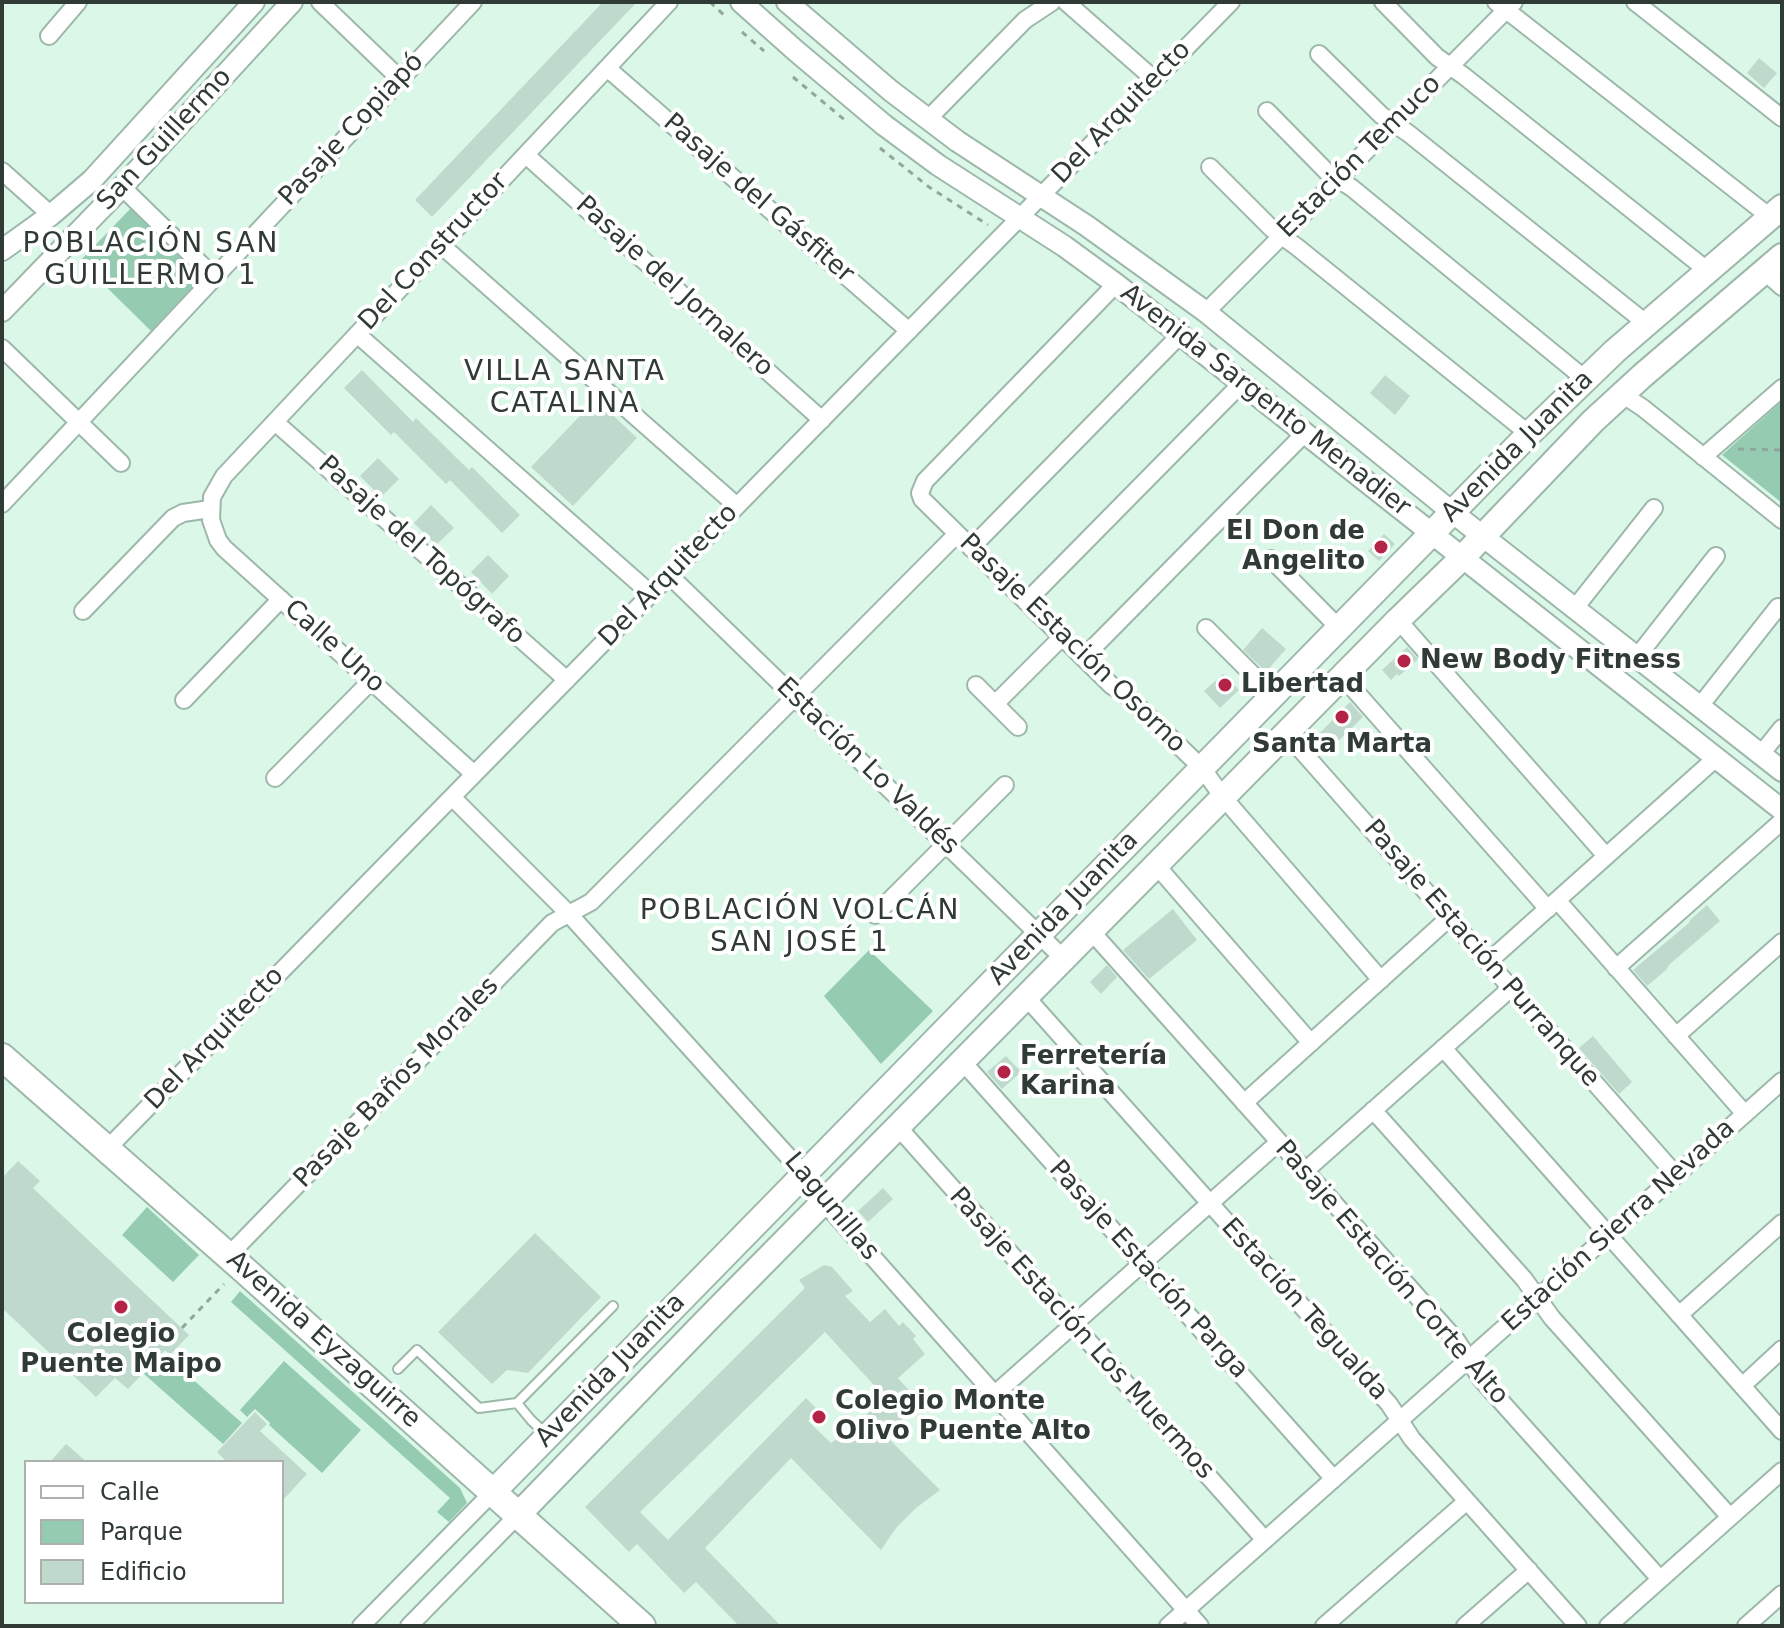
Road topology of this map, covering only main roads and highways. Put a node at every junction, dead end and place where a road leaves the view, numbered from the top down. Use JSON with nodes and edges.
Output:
{"nodes":[{"id":1,"x":1776,"y":212,"type":"edge"},
{"id":2,"x":1776,"y":271,"type":"edge"},
{"id":3,"x":2,"y":1057,"type":"edge"},
{"id":4,"x":493,"y":1492,"type":"junction"},
{"id":5,"x":518,"y":1515,"type":"junction"},
{"id":6,"x":642,"y":1626,"type":"edge"}],
"edges":[{"from":1,"to":4,"type":"main road","name":"Avenida Juanita"},
{"from":2,"to":5,"type":"main road","name":"Avenida Juanita"},
{"from":3,"to":4,"type":"main road","name":"Avenida Eyzaguirre"},
{"from":4,"to":5,"type":"main road","name":"Avenida Eyzaguirre"},
{"from":5,"to":6,"type":"main road","name":"Avenida Eyzaguirre"}]}
